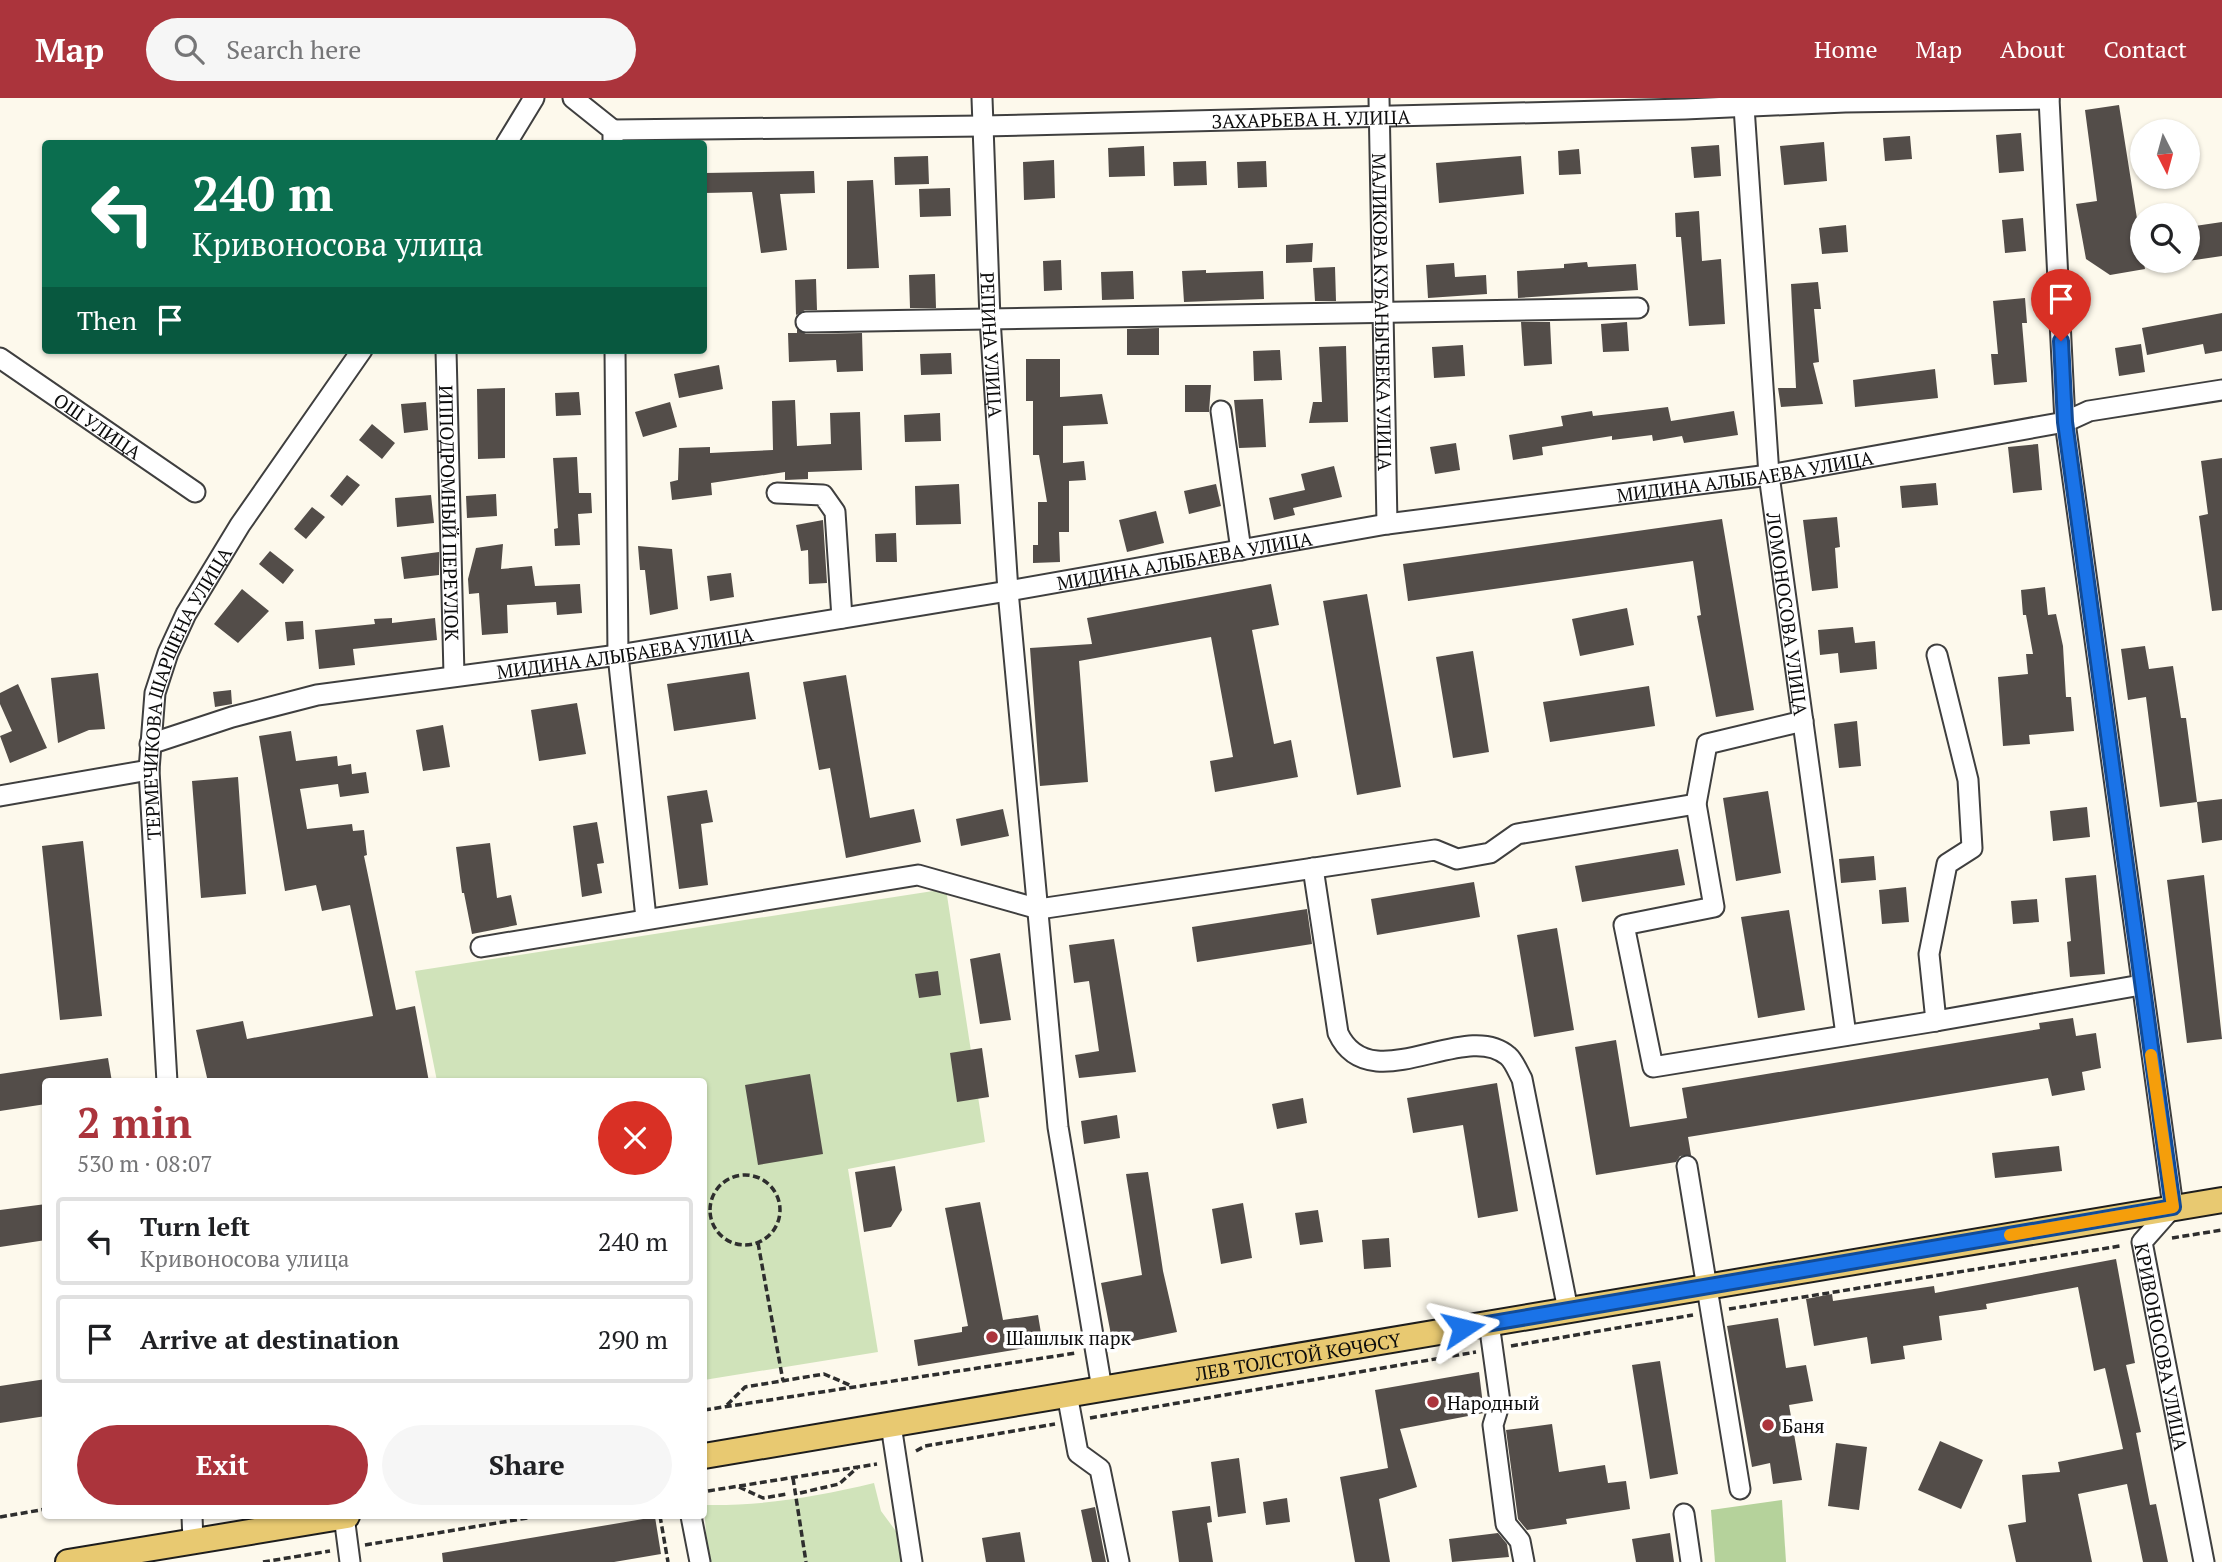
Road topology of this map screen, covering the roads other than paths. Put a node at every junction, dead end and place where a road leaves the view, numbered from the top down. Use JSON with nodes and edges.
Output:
{"nodes":[{"id":1,"x":534,"y":98,"type":"edge"},
{"id":2,"x":573,"y":98,"type":"edge"},
{"id":3,"x":982,"y":98,"type":"edge"},
{"id":4,"x":2049,"y":99,"type":"edge"},
{"id":5,"x":1845,"y":100,"type":"edge"},
{"id":6,"x":1684,"y":104,"type":"edge"},
{"id":7,"x":1379,"y":107,"type":"edge"},
{"id":8,"x":1744,"y":107,"type":"junction"},
{"id":9,"x":983,"y":126,"type":"junction"},
{"id":10,"x":613,"y":137,"type":"edge"},
{"id":11,"x":508,"y":140,"type":"edge"},
{"id":12,"x":1638,"y":308,"type":"dead end"},
{"id":13,"x":1385,"y":312,"type":"junction"},
{"id":14,"x":990,"y":319,"type":"junction"},
{"id":15,"x":806,"y":322,"type":"dead end"},
{"id":16,"x":359,"y":354,"type":"edge"},
{"id":17,"x":446,"y":354,"type":"edge"},
{"id":18,"x":615,"y":354,"type":"edge"},
{"id":19,"x":0,"y":358,"type":"edge"},
{"id":20,"x":2222,"y":390,"type":"edge"},
{"id":21,"x":1221,"y":411,"type":"dead end"},
{"id":22,"x":2065,"y":422,"type":"junction"},
{"id":23,"x":1769,"y":475,"type":"junction"},
{"id":24,"x":195,"y":492,"type":"dead end"},
{"id":25,"x":777,"y":493,"type":"dead end"},
{"id":26,"x":1387,"y":524,"type":"junction"},
{"id":27,"x":1241,"y":550,"type":"junction"},
{"id":28,"x":1009,"y":591,"type":"junction"},
{"id":29,"x":842,"y":618,"type":"junction"},
{"id":30,"x":618,"y":654,"type":"junction"},
{"id":31,"x":1937,"y":655,"type":"dead end"},
{"id":32,"x":454,"y":676,"type":"junction"},
{"id":33,"x":1803,"y":721,"type":"junction"},
{"id":34,"x":150,"y":744,"type":"junction"},
{"id":35,"x":149,"y":770,"type":"junction"},
{"id":36,"x":0,"y":796,"type":"edge"},
{"id":37,"x":1696,"y":804,"type":"junction"},
{"id":38,"x":1313,"y":868,"type":"junction"},
{"id":39,"x":1039,"y":909,"type":"junction"},
{"id":40,"x":646,"y":918,"type":"junction"},
{"id":41,"x":481,"y":947,"type":"dead end"},
{"id":42,"x":2141,"y":985,"type":"junction"},
{"id":43,"x":1936,"y":1020,"type":"junction"},
{"id":44,"x":1846,"y":1035,"type":"junction"},
{"id":45,"x":167,"y":1078,"type":"edge"},
{"id":46,"x":1687,"y":1166,"type":"dead end"},
{"id":47,"x":2222,"y":1200,"type":"edge"},
{"id":48,"x":2173,"y":1207,"type":"junction"},
{"id":49,"x":1708,"y":1286,"type":"junction"},
{"id":50,"x":1568,"y":1310,"type":"junction"},
{"id":51,"x":1489,"y":1323,"type":"junction"},
{"id":52,"x":1102,"y":1389,"type":"junction"},
{"id":53,"x":1067,"y":1394,"type":"junction"},
{"id":54,"x":891,"y":1425,"type":"junction"},
{"id":55,"x":707,"y":1456,"type":"edge"},
{"id":56,"x":1740,"y":1489,"type":"dead end"},
{"id":57,"x":1684,"y":1514,"type":"dead end"},
{"id":58,"x":192,"y":1519,"type":"edge"},
{"id":59,"x":327,"y":1519,"type":"edge"},
{"id":60,"x":345,"y":1519,"type":"edge"},
{"id":61,"x":692,"y":1519,"type":"edge"},
{"id":62,"x":193,"y":1542,"type":"junction"},
{"id":63,"x":349,"y":1555,"type":"edge"},
{"id":64,"x":68,"y":1562,"type":"edge"},
{"id":65,"x":700,"y":1562,"type":"edge"},
{"id":66,"x":912,"y":1562,"type":"edge"},
{"id":67,"x":1119,"y":1562,"type":"edge"},
{"id":68,"x":1524,"y":1562,"type":"edge"},
{"id":69,"x":1691,"y":1562,"type":"edge"},
{"id":70,"x":2204,"y":1562,"type":"edge"}],
"edges":[{"from":1,"to":11,"type":"street"},
{"from":2,"to":10,"type":"street"},
{"from":3,"to":9,"type":"street","name":"РЕПИНА УЛИЦА"},
{"from":4,"to":5,"type":"street","name":"ЗАХАРЬЕВА Н. УЛИЦА"},
{"from":4,"to":22,"type":"street"},
{"from":5,"to":8,"type":"street","name":"ЗАХАРЬЕВА Н. УЛИЦА"},
{"from":6,"to":7,"type":"street","name":"ЗАХАРЬЕВА Н. УЛИЦА"},
{"from":6,"to":8,"type":"street","name":"ЗАХАРЬЕВА Н. УЛИЦА"},
{"from":7,"to":9,"type":"street","name":"ЗАХАРЬЕВА Н. УЛИЦА"},
{"from":7,"to":13,"type":"street","name":"МАЛИКОВА КУБАНЫЧБЕКА УЛИЦА"},
{"from":8,"to":23,"type":"street","name":"ЛОМОНОСОВА УЛИЦА"},
{"from":9,"to":10,"type":"street","name":"ЗАХАРЬЕВА Н. УЛИЦА"},
{"from":9,"to":14,"type":"street","name":"РЕПИНА УЛИЦА"},
{"from":12,"to":13,"type":"street"},
{"from":13,"to":14,"type":"street"},
{"from":13,"to":26,"type":"street","name":"МАЛИКОВА КУБАНЫЧБЕКА УЛИЦА"},
{"from":14,"to":15,"type":"street"},
{"from":14,"to":28,"type":"street","name":"РЕПИНА УЛИЦА"},
{"from":16,"to":34,"type":"street","name":"ТЕРМЕЧИКОВА ШАРШЕНА УЛИЦА"},
{"from":17,"to":32,"type":"street","name":"ИППОДРОМНЫЙ ПЕРЕУЛОК"},
{"from":18,"to":30,"type":"street"},
{"from":19,"to":24,"type":"street","name":"ОШ УЛИЦА"},
{"from":20,"to":22,"type":"street","name":"МИДИНА АЛЫБАЕВА УЛИЦА"},
{"from":21,"to":27,"type":"street"},
{"from":22,"to":23,"type":"street","name":"МИДИНА АЛЫБАЕВА УЛИЦА"},
{"from":22,"to":42,"type":"street"},
{"from":23,"to":26,"type":"street","name":"МИДИНА АЛЫБАЕВА УЛИЦА"},
{"from":23,"to":33,"type":"street","name":"ЛОМОНОСОВА УЛИЦА"},
{"from":25,"to":29,"type":"street"},
{"from":26,"to":27,"type":"street","name":"МИДИНА АЛЫБАЕВА УЛИЦА"},
{"from":27,"to":28,"type":"street","name":"МИДИНА АЛЫБАЕВА УЛИЦА"},
{"from":28,"to":29,"type":"street","name":"МИДИНА АЛЫБАЕВА УЛИЦА"},
{"from":28,"to":39,"type":"street","name":"РЕПИНА УЛИЦА"},
{"from":29,"to":30,"type":"street","name":"МИДИНА АЛЫБАЕВА УЛИЦА"},
{"from":30,"to":32,"type":"street","name":"МИДИНА АЛЫБАЕВА УЛИЦА"},
{"from":30,"to":40,"type":"street"},
{"from":31,"to":43,"type":"street"},
{"from":32,"to":34,"type":"street","name":"МИДИНА АЛЫБАЕВА УЛИЦА"},
{"from":33,"to":37,"type":"street"},
{"from":33,"to":44,"type":"street","name":"ЛОМОНОСОВА УЛИЦА"},
{"from":34,"to":35,"type":"street","name":"ТЕРМЕЧИКОВА ШАРШЕНА УЛИЦА"},
{"from":35,"to":36,"type":"street"},
{"from":35,"to":45,"type":"street","name":"ТЕРМЕЧИКОВА ШАРШЕНА УЛИЦА"},
{"from":37,"to":38,"type":"street"},
{"from":37,"to":44,"type":"street"},
{"from":38,"to":39,"type":"street"},
{"from":38,"to":50,"type":"street"},
{"from":39,"to":40,"type":"street"},
{"from":39,"to":52,"type":"street","name":"РЕПИНА УЛИЦА"},
{"from":40,"to":41,"type":"street"},
{"from":42,"to":43,"type":"street"},
{"from":42,"to":48,"type":"street"},
{"from":43,"to":44,"type":"street"},
{"from":46,"to":49,"type":"street"},
{"from":47,"to":48,"type":"main road","name":"ЛЕВ ТОЛСТОЙ КӨЧӨСҮ"},
{"from":48,"to":49,"type":"main road","name":"ЛЕВ ТОЛСТОЙ КӨЧӨСҮ"},
{"from":48,"to":70,"type":"street","name":"КРИВОНОСОВА УЛИЦА"},
{"from":49,"to":50,"type":"main road","name":"ЛЕВ ТОЛСТОЙ КӨЧӨСҮ"},
{"from":49,"to":56,"type":"street"},
{"from":50,"to":51,"type":"main road","name":"ЛЕВ ТОЛСТОЙ КӨЧӨСҮ"},
{"from":51,"to":52,"type":"main road","name":"ЛЕВ ТОЛСТОЙ КӨЧӨСҮ"},
{"from":51,"to":68,"type":"street"},
{"from":52,"to":53,"type":"main road","name":"ЛЕВ ТОЛСТОЙ КӨЧӨСҮ"},
{"from":53,"to":54,"type":"main road","name":"ЛЕВ ТОЛСТОЙ КӨЧӨСҮ"},
{"from":53,"to":67,"type":"street"},
{"from":54,"to":55,"type":"main road","name":"ЛЕВ ТОЛСТОЙ КӨЧӨСҮ"},
{"from":54,"to":66,"type":"street"},
{"from":57,"to":69,"type":"street"},
{"from":58,"to":62,"type":"street"},
{"from":59,"to":62,"type":"main road"},
{"from":60,"to":63,"type":"street"},
{"from":61,"to":65,"type":"street"},
{"from":62,"to":64,"type":"main road"}]}
